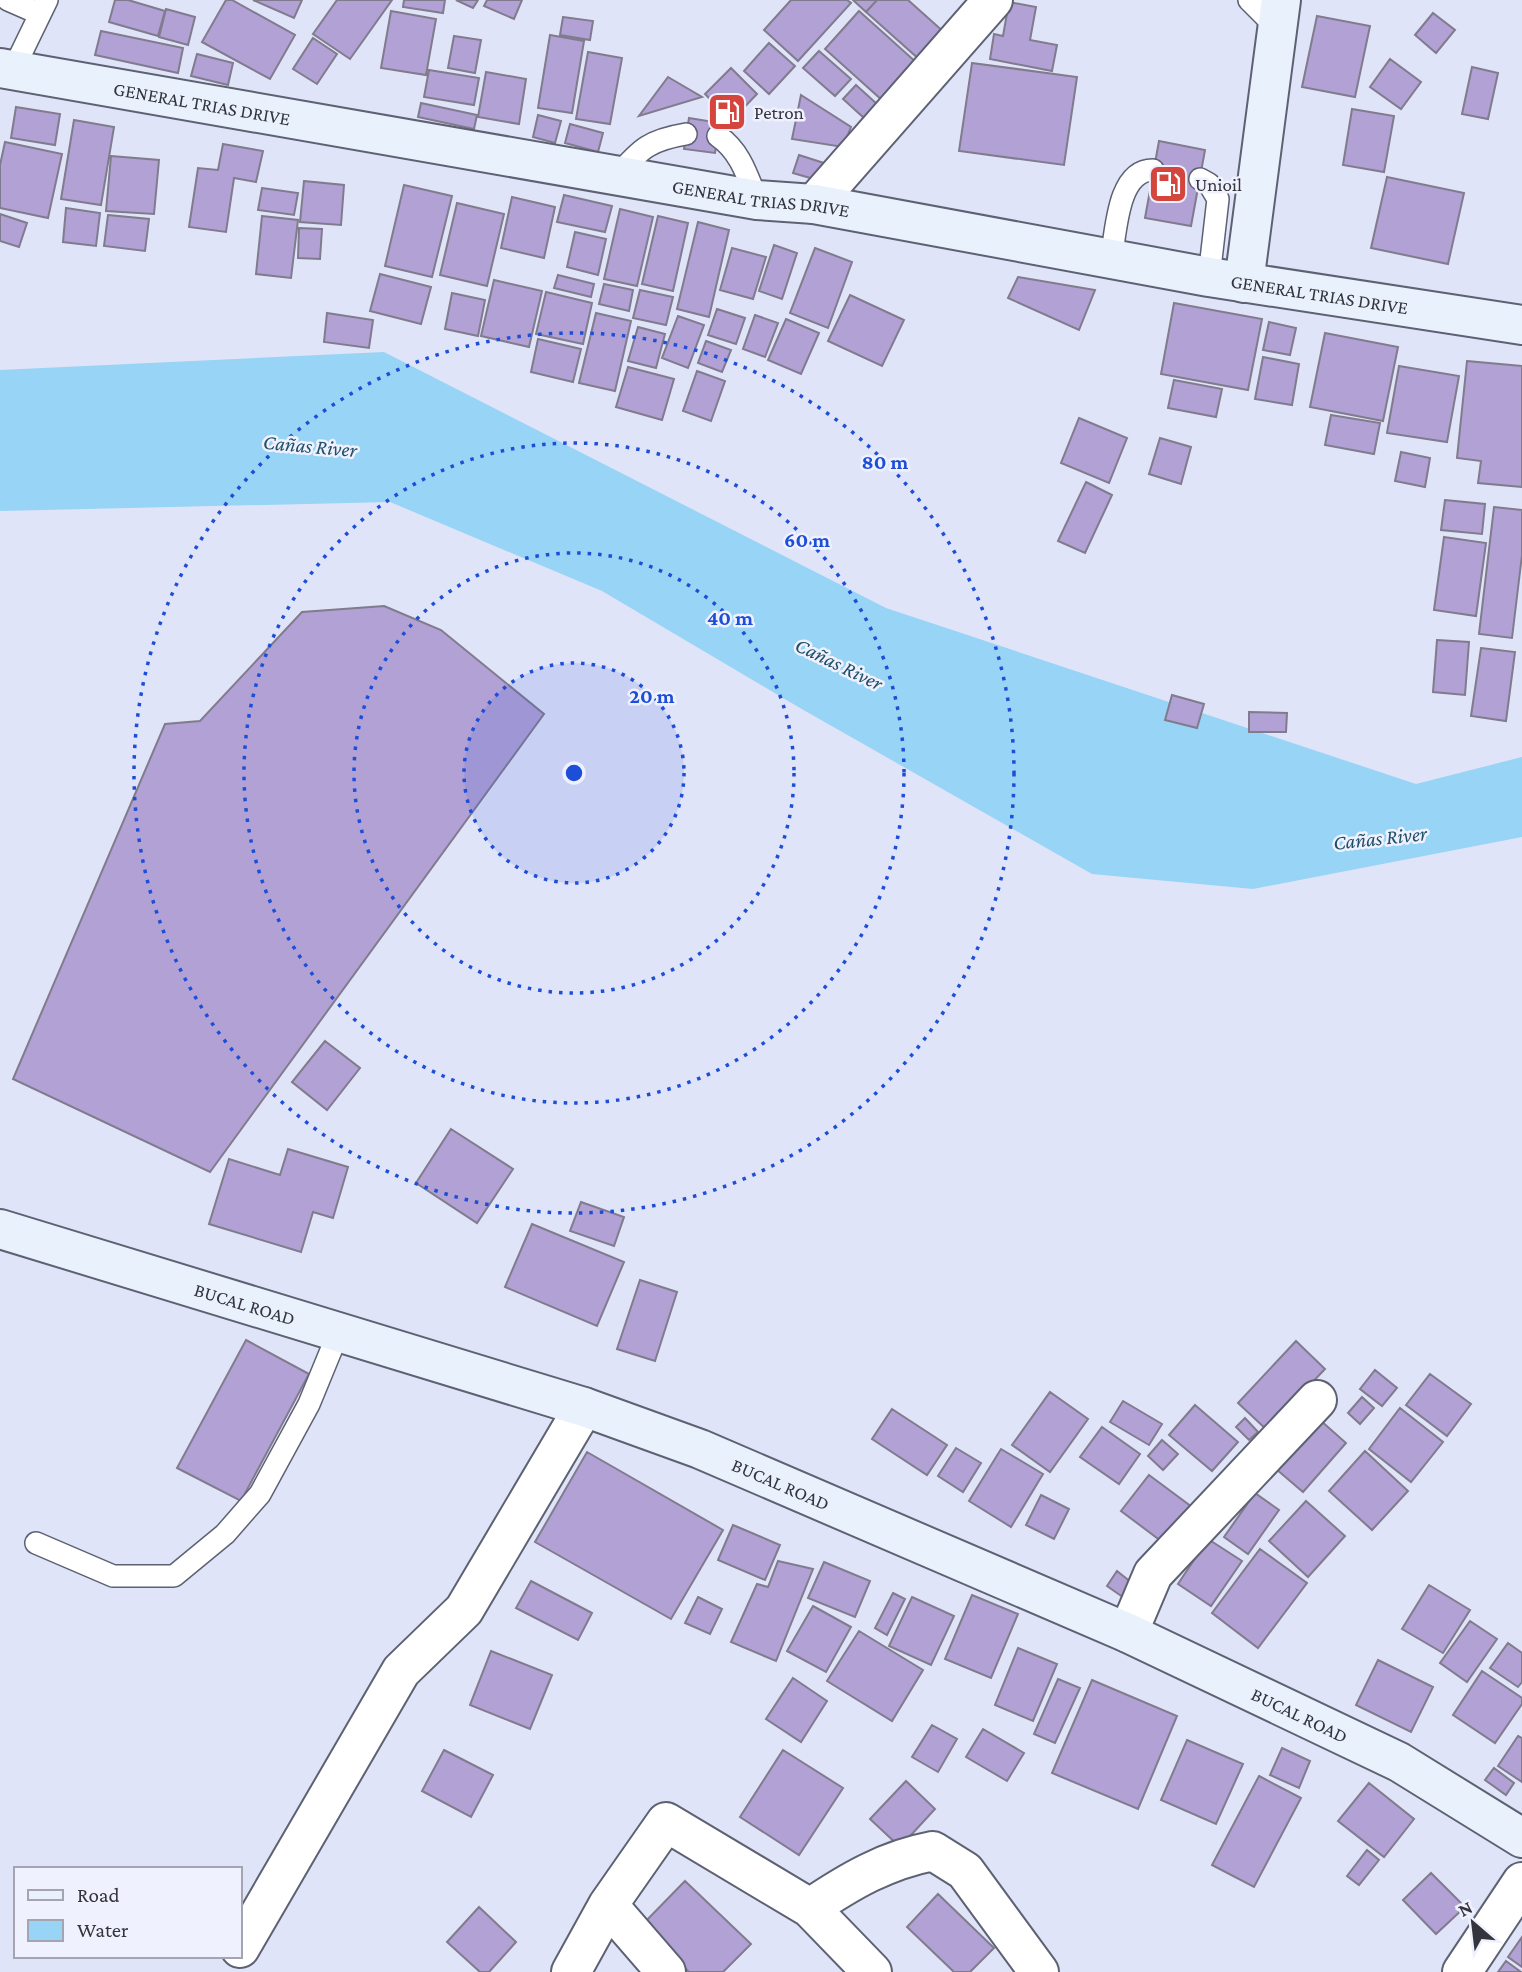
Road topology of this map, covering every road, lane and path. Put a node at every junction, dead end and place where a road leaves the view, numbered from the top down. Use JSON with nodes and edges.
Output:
{"nodes":[{"id":1,"x":8,"y":0,"type":"edge"},
{"id":2,"x":993,"y":0,"type":"edge"},
{"id":3,"x":1249,"y":0,"type":"edge"},
{"id":4,"x":44,"y":7,"type":"edge"},
{"id":5,"x":1278,"y":14,"type":"edge"},
{"id":6,"x":6,"y":69,"type":"edge"},
{"id":7,"x":686,"y":134,"type":"dead end"},
{"id":8,"x":718,"y":135,"type":"dead end"},
{"id":9,"x":1153,"y":170,"type":"dead end"},
{"id":10,"x":617,"y":176,"type":"junction"},
{"id":11,"x":1200,"y":179,"type":"dead end"},
{"id":12,"x":757,"y":200,"type":"junction"},
{"id":13,"x":1236,"y":200,"type":"junction"},
{"id":14,"x":814,"y":204,"type":"junction"},
{"id":15,"x":1111,"y":260,"type":"junction"},
{"id":16,"x":1226,"y":280,"type":"junction"},
{"id":17,"x":1522,"y":325,"type":"edge"},
{"id":18,"x":0,"y":1229,"type":"edge"},
{"id":19,"x":339,"y":1331,"type":"junction"},
{"id":20,"x":1317,"y":1400,"type":"dead end"},
{"id":21,"x":584,"y":1407,"type":"junction"},
{"id":22,"x":36,"y":1543,"type":"dead end"},
{"id":23,"x":1128,"y":1633,"type":"junction"},
{"id":24,"x":1522,"y":1839,"type":"edge"},
{"id":25,"x":1522,"y":1882,"type":"edge"},
{"id":26,"x":608,"y":1905,"type":"junction"},
{"id":27,"x":810,"y":1908,"type":"junction"},
{"id":28,"x":242,"y":1944,"type":"edge"},
{"id":29,"x":571,"y":1972,"type":"edge"},
{"id":30,"x":666,"y":1972,"type":"edge"},
{"id":31,"x":872,"y":1972,"type":"edge"},
{"id":32,"x":1039,"y":1972,"type":"edge"},
{"id":33,"x":1462,"y":1972,"type":"edge"}],
"edges":[{"from":1,"to":4,"type":"lane"},
{"from":2,"to":14,"type":"street"},
{"from":3,"to":5,"type":"lane"},
{"from":4,"to":6,"type":"lane"},
{"from":5,"to":13,"type":"street"},
{"from":6,"to":10,"type":"street","name":"GENERAL TRIAS DRIVE"},
{"from":7,"to":10,"type":"lane"},
{"from":8,"to":12,"type":"lane"},
{"from":9,"to":15,"type":"lane"},
{"from":10,"to":12,"type":"street","name":"GENERAL TRIAS DRIVE"},
{"from":11,"to":13,"type":"lane"},
{"from":12,"to":14,"type":"street","name":"GENERAL TRIAS DRIVE"},
{"from":13,"to":16,"type":"street"},
{"from":14,"to":15,"type":"street","name":"GENERAL TRIAS DRIVE"},
{"from":15,"to":16,"type":"street","name":"GENERAL TRIAS DRIVE"},
{"from":16,"to":17,"type":"street","name":"GENERAL TRIAS DRIVE"},
{"from":18,"to":19,"type":"street","name":"BUCAL ROAD"},
{"from":19,"to":21,"type":"street","name":"BUCAL ROAD"},
{"from":19,"to":22,"type":"lane"},
{"from":20,"to":23,"type":"street"},
{"from":21,"to":23,"type":"street","name":"BUCAL ROAD"},
{"from":21,"to":28,"type":"street"},
{"from":23,"to":24,"type":"street","name":"BUCAL ROAD"},
{"from":25,"to":33,"type":"street"},
{"from":26,"to":27,"type":"street"},
{"from":26,"to":29,"type":"street"},
{"from":26,"to":30,"type":"street"},
{"from":27,"to":31,"type":"street"},
{"from":27,"to":32,"type":"street"}]}
